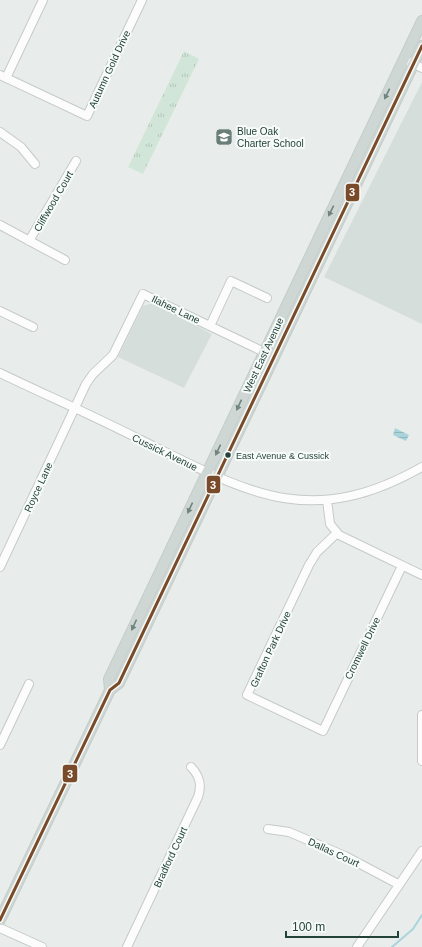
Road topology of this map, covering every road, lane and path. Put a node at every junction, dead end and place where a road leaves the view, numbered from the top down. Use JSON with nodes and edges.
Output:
{"nodes":[{"id":1,"x":43,"y":0,"type":"edge"},
{"id":2,"x":142,"y":0,"type":"edge"},
{"id":3,"x":422,"y":21,"type":"edge"},
{"id":4,"x":422,"y":46,"type":"edge"},
{"id":5,"x":404,"y":59,"type":"junction"},
{"id":6,"x":418,"y":66,"type":"edge"},
{"id":7,"x":3,"y":76,"type":"edge"},
{"id":8,"x":0,"y":132,"type":"edge"},
{"id":9,"x":76,"y":162,"type":"dead end"},
{"id":10,"x":35,"y":164,"type":"dead end"},
{"id":11,"x":0,"y":225,"type":"edge"},
{"id":12,"x":29,"y":241,"type":"junction"},
{"id":13,"x":65,"y":260,"type":"dead end"},
{"id":14,"x":267,"y":298,"type":"dead end"},
{"id":15,"x":0,"y":311,"type":"edge"},
{"id":16,"x":210,"y":326,"type":"junction"},
{"id":17,"x":33,"y":327,"type":"dead end"},
{"id":18,"x":264,"y":352,"type":"junction"},
{"id":19,"x":0,"y":373,"type":"edge"},
{"id":20,"x":76,"y":408,"type":"junction"},
{"id":21,"x":422,"y":468,"type":"edge"},
{"id":22,"x":207,"y":472,"type":"junction"},
{"id":23,"x":216,"y":477,"type":"junction"},
{"id":24,"x":327,"y":500,"type":"junction"},
{"id":25,"x":337,"y":533,"type":"junction"},
{"id":26,"x":402,"y":566,"type":"junction"},
{"id":27,"x":0,"y":567,"type":"edge"},
{"id":28,"x":422,"y":575,"type":"edge"},
{"id":29,"x":29,"y":684,"type":"dead end"},
{"id":30,"x":110,"y":690,"type":"junction"},
{"id":31,"x":422,"y":716,"type":"edge"},
{"id":32,"x":322,"y":731,"type":"joint"},
{"id":33,"x":0,"y":744,"type":"edge"},
{"id":34,"x":422,"y":761,"type":"edge"},
{"id":35,"x":192,"y":767,"type":"dead end"},
{"id":36,"x":268,"y":829,"type":"dead end"},
{"id":37,"x":422,"y":851,"type":"edge"},
{"id":38,"x":398,"y":884,"type":"junction"},
{"id":39,"x":0,"y":920,"type":"edge"},
{"id":40,"x":0,"y":928,"type":"edge"},
{"id":41,"x":42,"y":947,"type":"edge"},
{"id":42,"x":127,"y":947,"type":"edge"},
{"id":43,"x":357,"y":947,"type":"edge"}],
"edges":[{"from":1,"to":7,"type":"street"},
{"from":2,"to":7,"type":"street","name":"Autumn Gold Drive"},
{"from":3,"to":5,"type":"main road","name":"West East Avenue"},
{"from":4,"to":6,"type":"main road","name":"West East Avenue"},
{"from":5,"to":6,"type":"street"},
{"from":5,"to":18,"type":"main road","name":"West East Avenue","one_way":true},
{"from":6,"to":23,"type":"main road","name":"West East Avenue"},
{"from":8,"to":10,"type":"street"},
{"from":9,"to":12,"type":"street","name":"Cliffwood Court"},
{"from":11,"to":12,"type":"street"},
{"from":12,"to":13,"type":"street"},
{"from":14,"to":16,"type":"street"},
{"from":15,"to":17,"type":"street"},
{"from":16,"to":18,"type":"street","name":"Ilahee Lane"},
{"from":16,"to":20,"type":"street","name":"Ilahee Lane"},
{"from":18,"to":22,"type":"main road","name":"West East Avenue","one_way":true},
{"from":19,"to":20,"type":"street","name":"Cussick Avenue"},
{"from":20,"to":22,"type":"street","name":"Cussick Avenue"},
{"from":20,"to":27,"type":"street","name":"Royce Lane"},
{"from":21,"to":24,"type":"street","name":"Cussick Avenue"},
{"from":22,"to":23,"type":"street","name":"Cussick Avenue"},
{"from":22,"to":30,"type":"main road","name":"West East Avenue","one_way":true},
{"from":23,"to":24,"type":"street","name":"Cussick Avenue"},
{"from":23,"to":30,"type":"main road","name":"West East Avenue"},
{"from":24,"to":25,"type":"street"},
{"from":25,"to":26,"type":"street"},
{"from":25,"to":32,"type":"street","name":"Grafton Park Drive"},
{"from":26,"to":28,"type":"street"},
{"from":26,"to":32,"type":"street","name":"Cromwell Drive"},
{"from":29,"to":33,"type":"street"},
{"from":30,"to":39,"type":"main road","name":"West East Avenue"},
{"from":31,"to":34,"type":"street"},
{"from":35,"to":42,"type":"street","name":"Bradford Court"},
{"from":36,"to":38,"type":"street","name":"Dallas Court"},
{"from":37,"to":38,"type":"street"},
{"from":38,"to":43,"type":"street"},
{"from":40,"to":41,"type":"street"}]}
